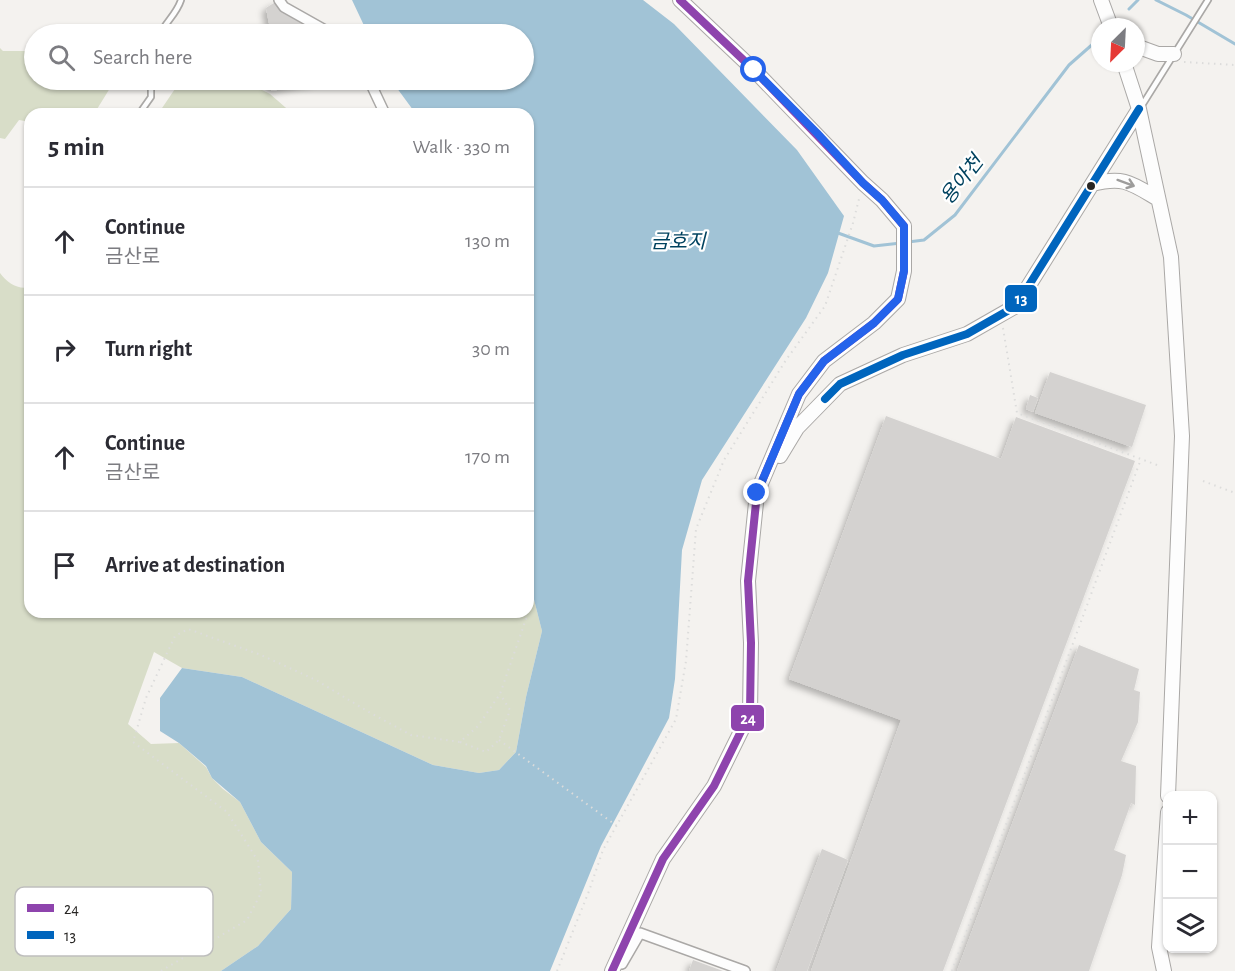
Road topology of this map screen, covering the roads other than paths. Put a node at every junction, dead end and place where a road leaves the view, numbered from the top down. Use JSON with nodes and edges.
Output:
{"nodes":[{"id":1,"x":181,"y":0,"type":"edge"},
{"id":2,"x":279,"y":0,"type":"edge"},
{"id":3,"x":680,"y":0,"type":"edge"},
{"id":4,"x":1101,"y":0,"type":"edge"},
{"id":5,"x":1208,"y":0,"type":"edge"},
{"id":6,"x":1108,"y":18,"type":"edge"},
{"id":7,"x":165,"y":24,"type":"edge"},
{"id":8,"x":314,"y":24,"type":"edge"},
{"id":9,"x":1145,"y":49,"type":"edge"},
{"id":10,"x":1173,"y":55,"type":"junction"},
{"id":11,"x":1127,"y":72,"type":"edge"},
{"id":12,"x":151,"y":90,"type":"edge"},
{"id":13,"x":374,"y":90,"type":"edge"},
{"id":14,"x":143,"y":108,"type":"edge"},
{"id":15,"x":382,"y":108,"type":"edge"},
{"id":16,"x":1139,"y":109,"type":"junction"},
{"id":17,"x":1092,"y":184,"type":"junction"},
{"id":18,"x":1158,"y":199,"type":"junction"},
{"id":19,"x":757,"y":493,"type":"junction"},
{"id":20,"x":1168,"y":791,"type":"edge"},
{"id":21,"x":1165,"y":845,"type":"edge"},
{"id":22,"x":612,"y":971,"type":"edge"},
{"id":23,"x":618,"y":971,"type":"edge"},
{"id":24,"x":745,"y":971,"type":"edge"},
{"id":25,"x":1164,"y":971,"type":"edge"}],
"edges":[{"from":1,"to":7,"type":"lane"},
{"from":2,"to":8,"type":"street"},
{"from":3,"to":19,"type":"street"},
{"from":4,"to":6,"type":"street"},
{"from":5,"to":10,"type":"lane"},
{"from":9,"to":10,"type":"street"},
{"from":10,"to":16,"type":"lane"},
{"from":11,"to":16,"type":"street"},
{"from":12,"to":14,"type":"lane"},
{"from":13,"to":15,"type":"street"},
{"from":16,"to":17,"type":"street"},
{"from":16,"to":18,"type":"street"},
{"from":17,"to":18,"type":"street","one_way":true},
{"from":17,"to":19,"type":"street"},
{"from":18,"to":20,"type":"street"},
{"from":19,"to":22,"type":"street"},
{"from":21,"to":25,"type":"street"},
{"from":23,"to":24,"type":"street"}]}
